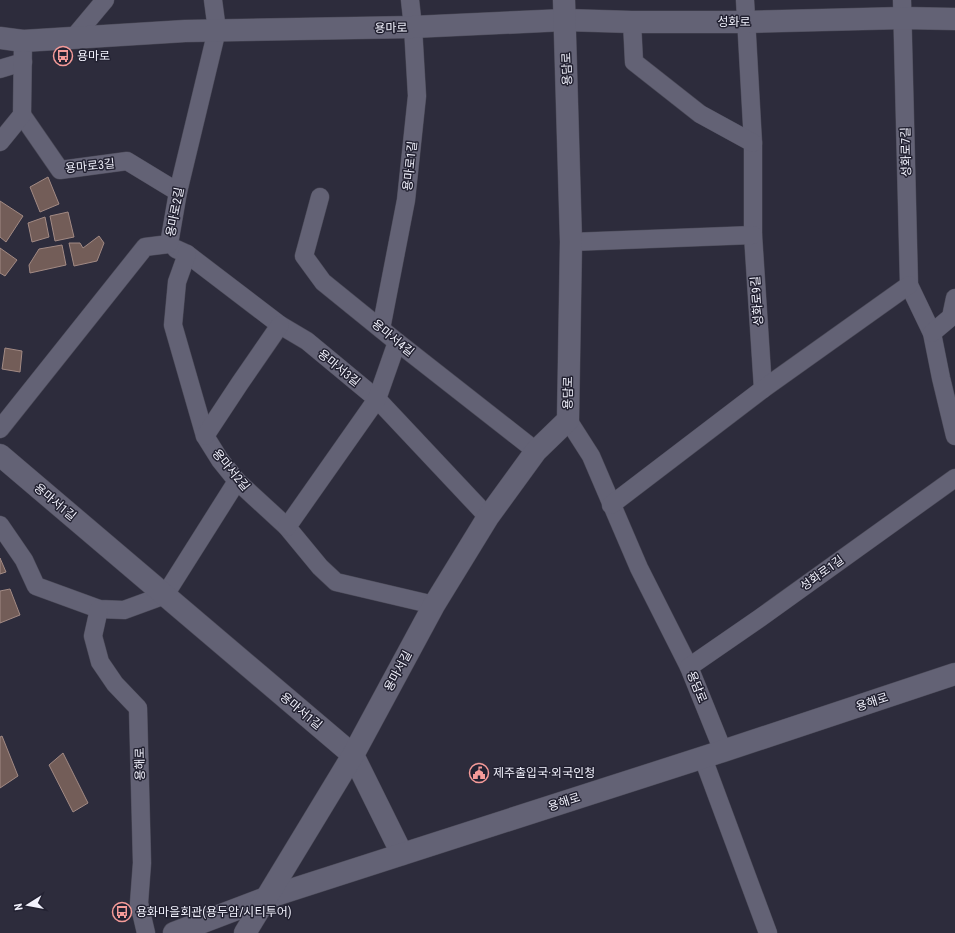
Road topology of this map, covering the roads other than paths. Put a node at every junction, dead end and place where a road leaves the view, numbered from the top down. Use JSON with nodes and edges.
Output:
{"nodes":[{"id":1,"x":105,"y":0,"type":"edge"},
{"id":2,"x":213,"y":0,"type":"edge"},
{"id":3,"x":410,"y":0,"type":"edge"},
{"id":4,"x":745,"y":0,"type":"edge"},
{"id":5,"x":902,"y":9,"type":"edge"},
{"id":6,"x":565,"y":10,"type":"edge"},
{"id":7,"x":955,"y":19,"type":"edge"},
{"id":8,"x":632,"y":22,"type":"junction"},
{"id":9,"x":746,"y":22,"type":"junction"},
{"id":10,"x":413,"y":27,"type":"junction"},
{"id":11,"x":217,"y":30,"type":"junction"},
{"id":12,"x":0,"y":38,"type":"edge"},
{"id":13,"x":74,"y":38,"type":"junction"},
{"id":14,"x":23,"y":41,"type":"junction"},
{"id":15,"x":23,"y":62,"type":"junction"},
{"id":16,"x":0,"y":69,"type":"edge"},
{"id":17,"x":22,"y":114,"type":"junction"},
{"id":18,"x":0,"y":142,"type":"edge"},
{"id":19,"x":753,"y":143,"type":"junction"},
{"id":20,"x":178,"y":192,"type":"junction"},
{"id":21,"x":320,"y":197,"type":"dead end"},
{"id":22,"x":753,"y":235,"type":"junction"},
{"id":23,"x":571,"y":242,"type":"junction"},
{"id":24,"x":169,"y":244,"type":"junction"},
{"id":25,"x":187,"y":254,"type":"junction"},
{"id":26,"x":909,"y":285,"type":"junction"},
{"id":27,"x":955,"y":298,"type":"edge"},
{"id":28,"x":280,"y":325,"type":"junction"},
{"id":29,"x":381,"y":329,"type":"junction"},
{"id":30,"x":932,"y":333,"type":"junction"},
{"id":31,"x":397,"y":342,"type":"junction"},
{"id":32,"x":763,"y":389,"type":"junction"},
{"id":33,"x":377,"y":398,"type":"junction"},
{"id":34,"x":568,"y":420,"type":"junction"},
{"id":35,"x":0,"y":429,"type":"edge"},
{"id":36,"x":205,"y":436,"type":"junction"},
{"id":37,"x":955,"y":436,"type":"edge"},
{"id":38,"x":536,"y":450,"type":"junction"},
{"id":39,"x":0,"y":455,"type":"edge"},
{"id":40,"x":955,"y":478,"type":"edge"},
{"id":41,"x":237,"y":481,"type":"junction"},
{"id":42,"x":611,"y":505,"type":"junction"},
{"id":43,"x":488,"y":517,"type":"junction"},
{"id":44,"x":0,"y":525,"type":"edge"},
{"id":45,"x":287,"y":527,"type":"junction"},
{"id":46,"x":165,"y":595,"type":"junction"},
{"id":47,"x":434,"y":605,"type":"junction"},
{"id":48,"x":99,"y":609,"type":"junction"},
{"id":49,"x":689,"y":667,"type":"junction"},
{"id":50,"x":955,"y":674,"type":"edge"},
{"id":51,"x":352,"y":755,"type":"junction"},
{"id":52,"x":713,"y":755,"type":"junction"},
{"id":53,"x":402,"y":854,"type":"junction"},
{"id":54,"x":266,"y":898,"type":"junction"},
{"id":55,"x":146,"y":933,"type":"edge"},
{"id":56,"x":174,"y":933,"type":"edge"},
{"id":57,"x":245,"y":933,"type":"edge"},
{"id":58,"x":768,"y":933,"type":"edge"}],
"edges":[{"from":1,"to":13,"type":"street"},
{"from":2,"to":11,"type":"street","name":"용마로2길"},
{"from":3,"to":10,"type":"street","name":"용마로1길"},
{"from":4,"to":9,"type":"street","name":"성화로9길"},
{"from":5,"to":7,"type":"street","name":"성화로"},
{"from":5,"to":9,"type":"street","name":"성화로"},
{"from":5,"to":26,"type":"street","name":"성화로7길"},
{"from":6,"to":8,"type":"street","name":"성화로"},
{"from":6,"to":10,"type":"street","name":"용마로"},
{"from":6,"to":23,"type":"street","name":"용담로"},
{"from":8,"to":9,"type":"street","name":"성화로"},
{"from":8,"to":19,"type":"street"},
{"from":9,"to":19,"type":"street","name":"성화로9길"},
{"from":10,"to":11,"type":"street","name":"용마로"},
{"from":10,"to":29,"type":"street","name":"용마로1길"},
{"from":11,"to":13,"type":"street","name":"용마로"},
{"from":11,"to":20,"type":"street","name":"용마로2길"},
{"from":12,"to":14,"type":"street","name":"용마로"},
{"from":13,"to":14,"type":"street","name":"용마로"},
{"from":14,"to":15,"type":"street"},
{"from":15,"to":16,"type":"street"},
{"from":15,"to":17,"type":"street"},
{"from":17,"to":18,"type":"street"},
{"from":17,"to":20,"type":"street","name":"용마로3길"},
{"from":19,"to":22,"type":"street","name":"성화로9길"},
{"from":20,"to":24,"type":"street","name":"용마로2길"},
{"from":21,"to":29,"type":"street","name":"용마서4길"},
{"from":22,"to":23,"type":"street"},
{"from":22,"to":32,"type":"street","name":"성화로9길"},
{"from":23,"to":34,"type":"street","name":"용담로"},
{"from":24,"to":25,"type":"street","name":"용마서3길"},
{"from":24,"to":35,"type":"street","name":"용마로2길"},
{"from":25,"to":28,"type":"street","name":"용마서3길"},
{"from":25,"to":36,"type":"street","name":"용마서2길"},
{"from":26,"to":30,"type":"street","name":"성화로7길"},
{"from":26,"to":32,"type":"street"},
{"from":27,"to":30,"type":"street"},
{"from":28,"to":33,"type":"street","name":"용마서3길"},
{"from":28,"to":36,"type":"street"},
{"from":29,"to":31,"type":"street","name":"용마서4길"},
{"from":30,"to":37,"type":"street","name":"성화로7길"},
{"from":31,"to":33,"type":"street"},
{"from":31,"to":38,"type":"street","name":"용마서4길"},
{"from":32,"to":42,"type":"street"},
{"from":33,"to":43,"type":"street","name":"용마서3길"},
{"from":33,"to":45,"type":"street"},
{"from":34,"to":38,"type":"street","name":"용마서길"},
{"from":34,"to":42,"type":"street","name":"용담로"},
{"from":36,"to":41,"type":"street","name":"용마서2길"},
{"from":38,"to":43,"type":"street","name":"용마서길"},
{"from":39,"to":46,"type":"street","name":"용마서1길"},
{"from":40,"to":49,"type":"street","name":"성화로1길"},
{"from":41,"to":45,"type":"street","name":"용마서2길"},
{"from":41,"to":46,"type":"street"},
{"from":42,"to":49,"type":"street","name":"용담로"},
{"from":43,"to":47,"type":"street","name":"용마서길"},
{"from":44,"to":48,"type":"street"},
{"from":45,"to":47,"type":"street","name":"용마서2길"},
{"from":46,"to":48,"type":"street"},
{"from":46,"to":51,"type":"street","name":"용마서1길"},
{"from":47,"to":51,"type":"street","name":"용마서길"},
{"from":48,"to":55,"type":"street","name":"용해로"},
{"from":49,"to":52,"type":"street","name":"용담로"},
{"from":50,"to":52,"type":"street","name":"용해로"},
{"from":51,"to":53,"type":"street","name":"용마서1길"},
{"from":51,"to":54,"type":"street","name":"용마서길"},
{"from":52,"to":53,"type":"street","name":"용해로"},
{"from":52,"to":58,"type":"street","name":"용담로"},
{"from":53,"to":54,"type":"street","name":"용해로"},
{"from":54,"to":56,"type":"street","name":"용해로"},
{"from":54,"to":57,"type":"street","name":"용마서길"}]}
